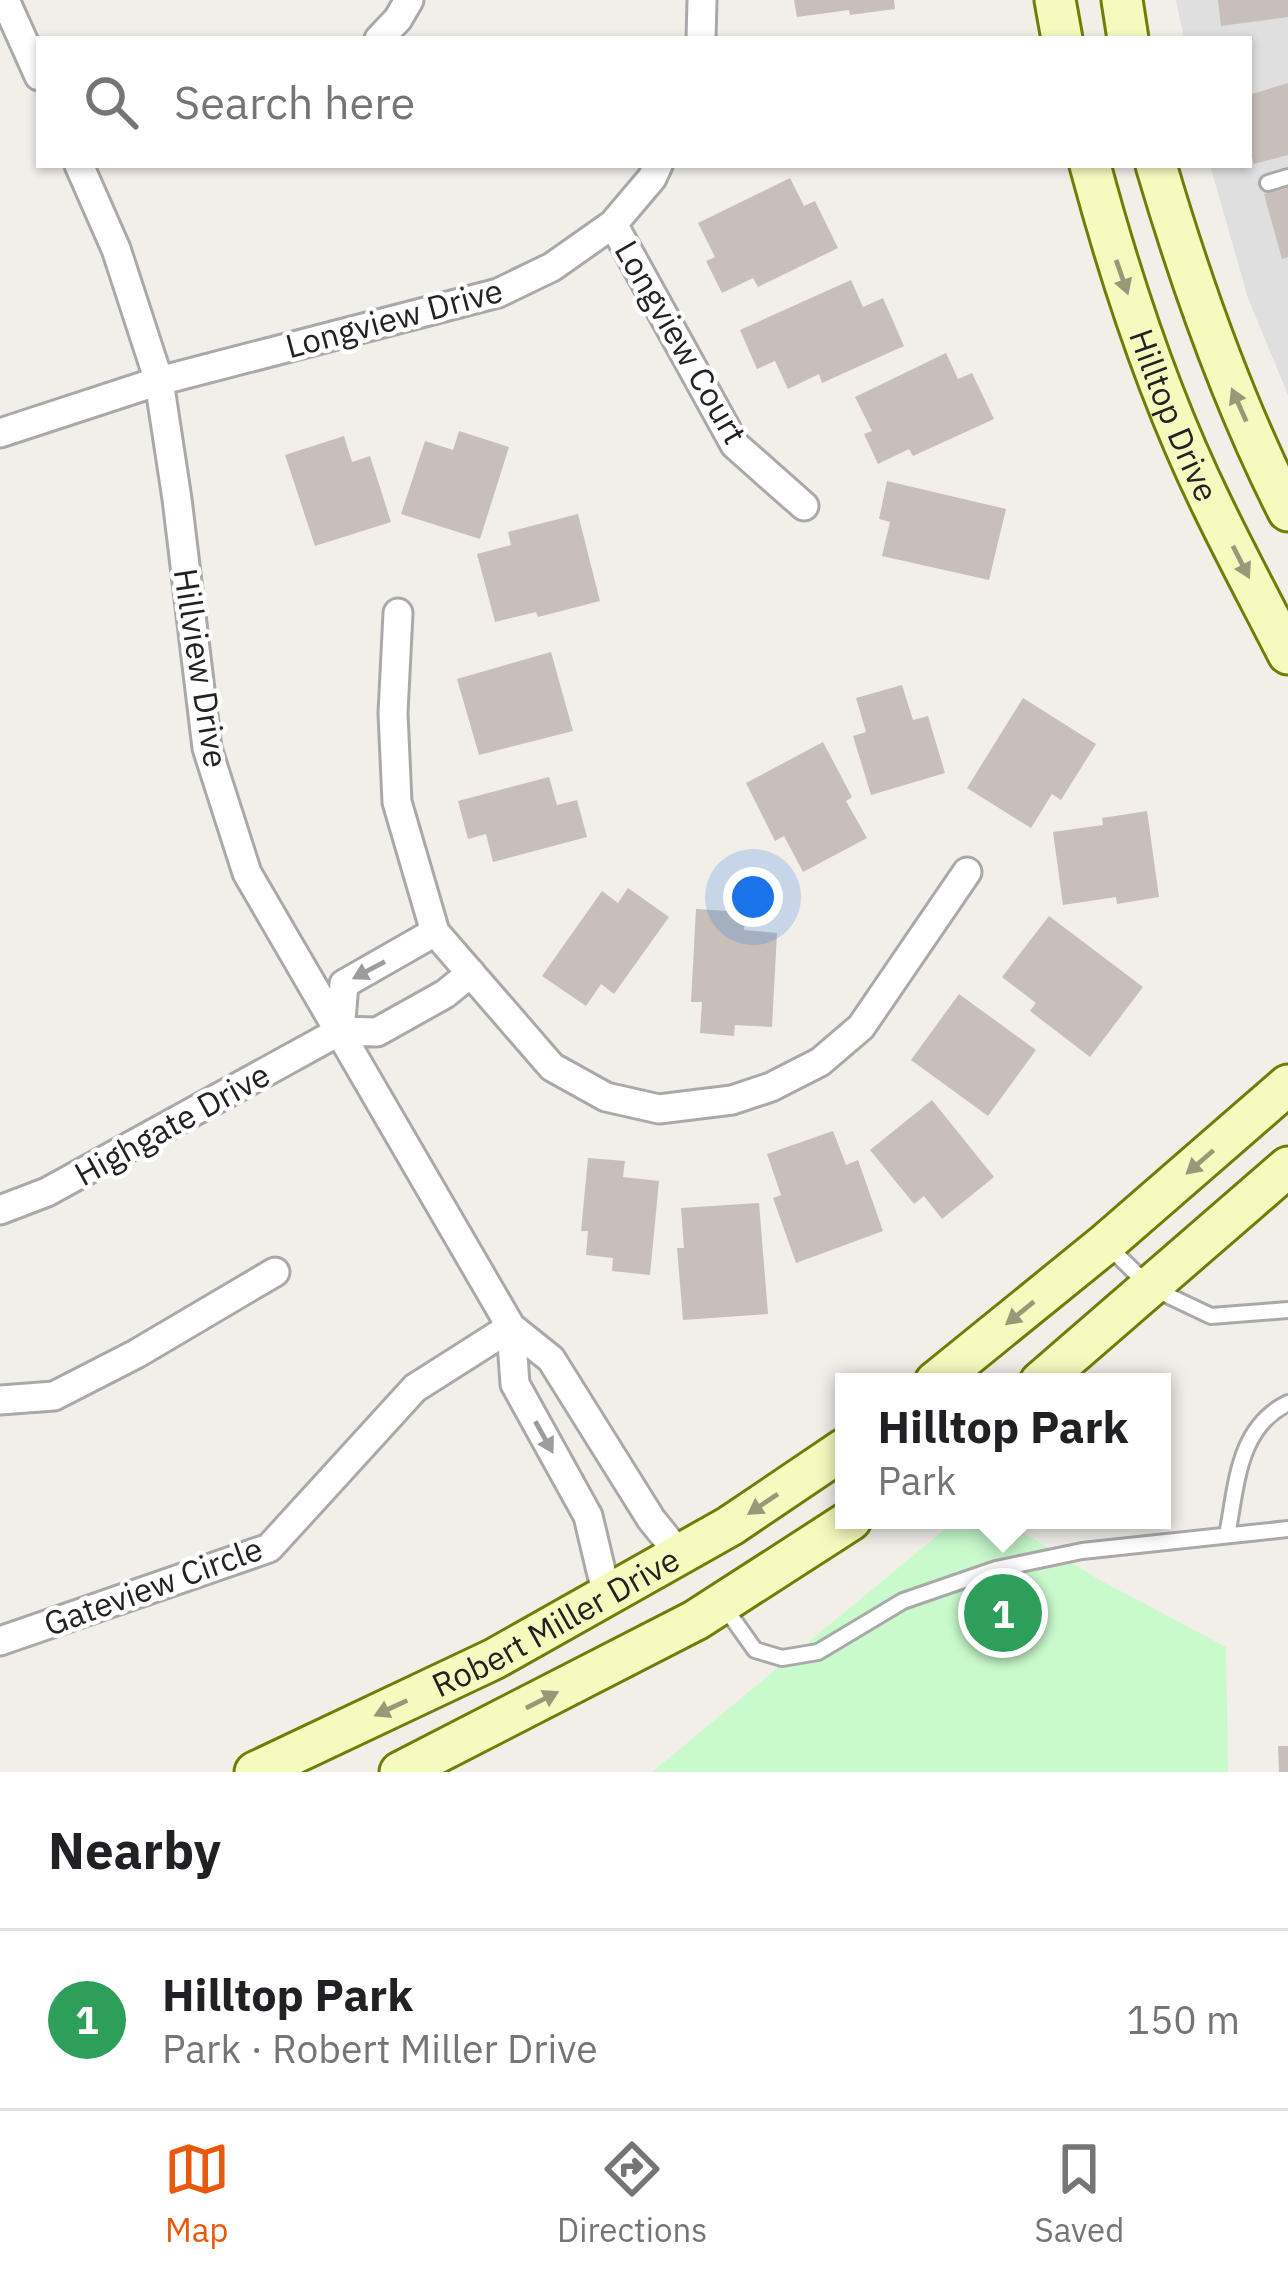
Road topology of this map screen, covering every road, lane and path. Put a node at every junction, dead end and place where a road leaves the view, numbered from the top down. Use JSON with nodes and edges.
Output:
{"nodes":[{"id":1,"x":5,"y":0,"type":"edge"},
{"id":2,"x":409,"y":0,"type":"edge"},
{"id":3,"x":702,"y":0,"type":"edge"},
{"id":4,"x":1055,"y":0,"type":"edge"},
{"id":5,"x":1122,"y":0,"type":"edge"},
{"id":6,"x":382,"y":36,"type":"edge"},
{"id":7,"x":701,"y":36,"type":"edge"},
{"id":8,"x":1062,"y":36,"type":"edge"},
{"id":9,"x":1128,"y":36,"type":"edge"},
{"id":10,"x":36,"y":69,"type":"edge"},
{"id":11,"x":80,"y":168,"type":"edge"},
{"id":12,"x":657,"y":168,"type":"edge"},
{"id":13,"x":1091,"y":168,"type":"edge"},
{"id":14,"x":1157,"y":168,"type":"edge"},
{"id":15,"x":1288,"y":177,"type":"edge"},
{"id":16,"x":1268,"y":183,"type":"dead end"},
{"id":17,"x":614,"y":224,"type":"junction"},
{"id":18,"x":159,"y":381,"type":"junction"},
{"id":19,"x":0,"y":433,"type":"edge"},
{"id":20,"x":804,"y":506,"type":"dead end"},
{"id":21,"x":1288,"y":512,"type":"edge"},
{"id":22,"x":398,"y":613,"type":"dead end"},
{"id":23,"x":1288,"y":654,"type":"edge"},
{"id":24,"x":967,"y":872,"type":"dead end"},
{"id":25,"x":435,"y":932,"type":"junction"},
{"id":26,"x":471,"y":973,"type":"junction"},
{"id":27,"x":340,"y":1030,"type":"junction"},
{"id":28,"x":1288,"y":1085,"type":"edge"},
{"id":29,"x":1288,"y":1168,"type":"edge"},
{"id":30,"x":0,"y":1210,"type":"edge"},
{"id":31,"x":1106,"y":1244,"type":"junction"},
{"id":32,"x":275,"y":1272,"type":"dead end"},
{"id":33,"x":1150,"y":1287,"type":"junction"},
{"id":34,"x":1288,"y":1310,"type":"edge"},
{"id":35,"x":511,"y":1327,"type":"junction"},
{"id":36,"x":946,"y":1373,"type":"edge"},
{"id":37,"x":1050,"y":1373,"type":"edge"},
{"id":38,"x":0,"y":1400,"type":"edge"},
{"id":39,"x":1288,"y":1402,"type":"edge"},
{"id":40,"x":835,"y":1456,"type":"edge"},
{"id":41,"x":1288,"y":1528,"type":"edge"},
{"id":42,"x":837,"y":1529,"type":"edge"},
{"id":43,"x":1227,"y":1535,"type":"junction"},
{"id":44,"x":680,"y":1555,"type":"junction"},
{"id":45,"x":607,"y":1596,"type":"junction"},
{"id":46,"x":722,"y":1604,"type":"junction"},
{"id":47,"x":0,"y":1641,"type":"edge"},
{"id":48,"x":255,"y":1772,"type":"edge"},
{"id":49,"x":400,"y":1772,"type":"edge"}],
"edges":[{"from":1,"to":10,"type":"street"},
{"from":2,"to":6,"type":"street"},
{"from":3,"to":7,"type":"street"},
{"from":4,"to":8,"type":"main road"},
{"from":5,"to":9,"type":"main road"},
{"from":11,"to":18,"type":"street","name":"Hillview Drive"},
{"from":12,"to":17,"type":"street","name":"Longview Drive"},
{"from":13,"to":23,"type":"main road","name":"Hilltop Drive","one_way":true},
{"from":21,"to":14,"type":"main road","name":"Hilltop Drive","one_way":true},
{"from":15,"to":16,"type":"lane"},
{"from":17,"to":18,"type":"street","name":"Longview Drive"},
{"from":17,"to":20,"type":"street","name":"Longview Court"},
{"from":18,"to":19,"type":"street","name":"Longview Drive"},
{"from":18,"to":27,"type":"street","name":"Hillview Drive"},
{"from":22,"to":25,"type":"street"},
{"from":24,"to":26,"type":"street"},
{"from":25,"to":26,"type":"street"},
{"from":25,"to":27,"type":"street","one_way":true},
{"from":26,"to":27,"type":"street","name":"Highgate Drive"},
{"from":27,"to":30,"type":"street","name":"Highgate Drive"},
{"from":27,"to":35,"type":"street","name":"Hillview Drive"},
{"from":28,"to":31,"type":"main road","one_way":true},
{"from":29,"to":33,"type":"main road"},
{"from":31,"to":33,"type":"lane"},
{"from":31,"to":36,"type":"main road","one_way":true},
{"from":32,"to":38,"type":"street"},
{"from":33,"to":34,"type":"lane"},
{"from":33,"to":37,"type":"main road"},
{"from":35,"to":44,"type":"street"},
{"from":35,"to":45,"type":"street","one_way":true},
{"from":35,"to":47,"type":"street","name":"Gateview Circle"},
{"from":39,"to":43,"type":"lane"},
{"from":40,"to":44,"type":"main road","name":"Robert Miller Drive","one_way":true},
{"from":41,"to":43,"type":"lane"},
{"from":42,"to":46,"type":"main road","name":"Robert Miller Drive"},
{"from":43,"to":46,"type":"lane"},
{"from":44,"to":45,"type":"main road","name":"Robert Miller Drive"},
{"from":45,"to":48,"type":"main road","name":"Robert Miller Drive","one_way":true},
{"from":49,"to":46,"type":"main road","name":"Robert Miller Drive","one_way":true}]}
